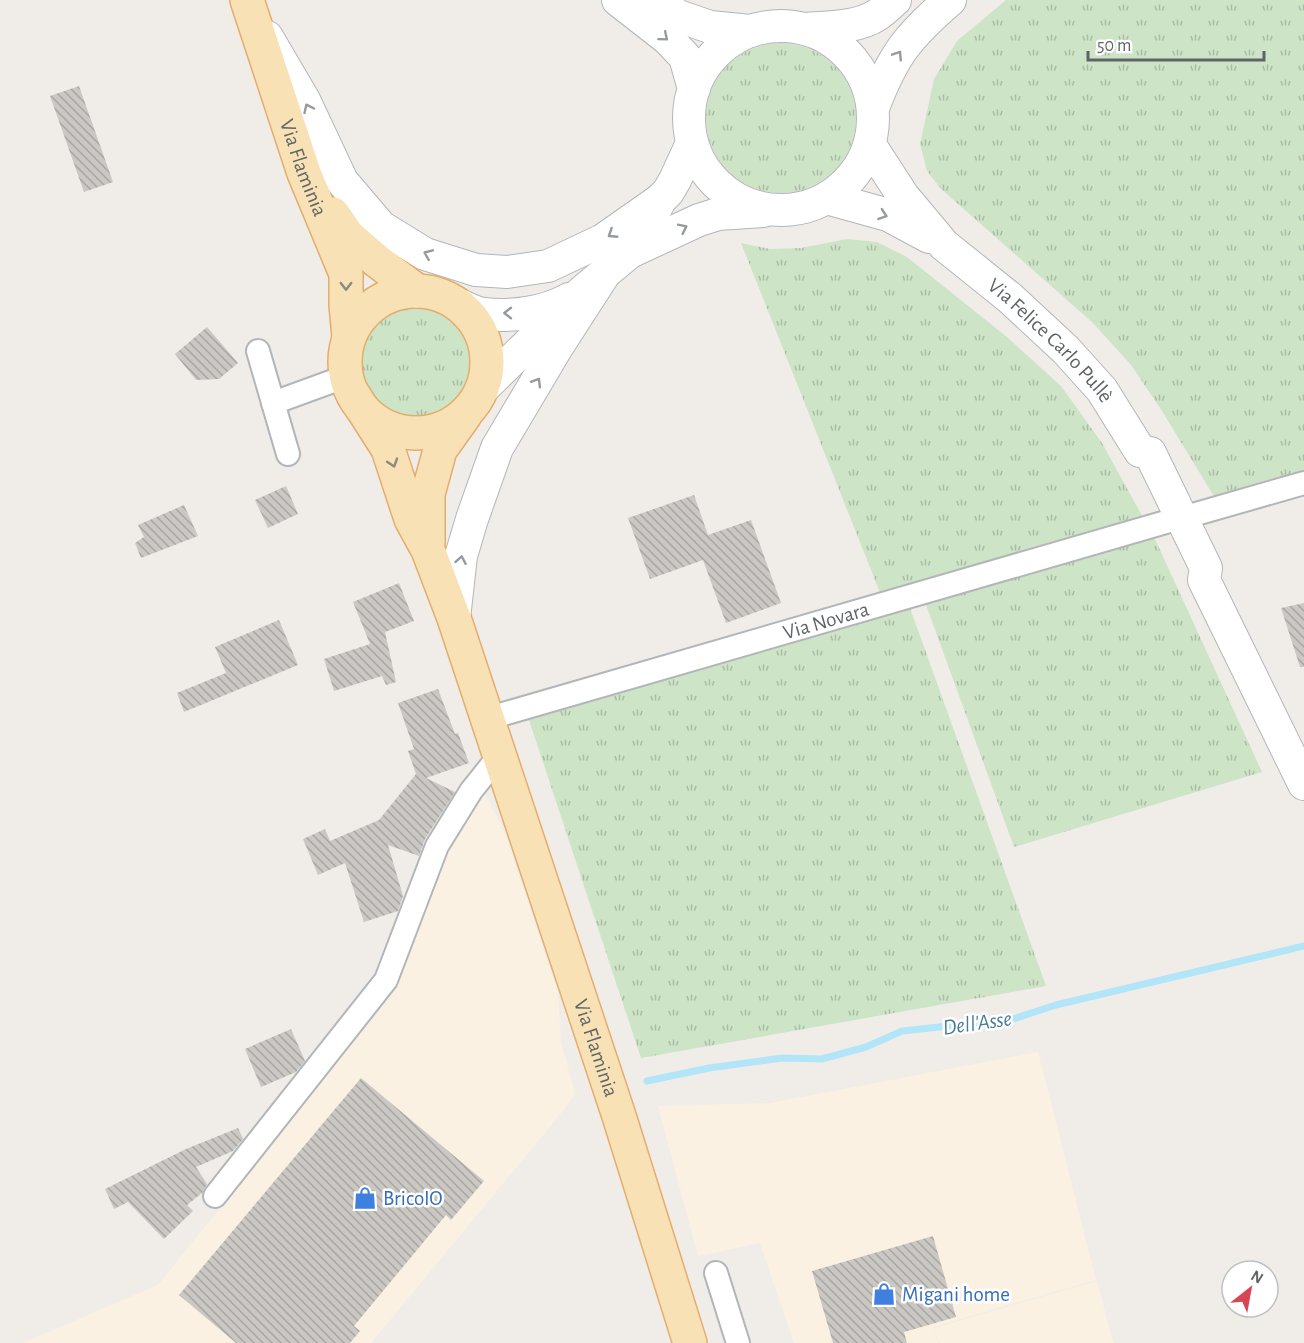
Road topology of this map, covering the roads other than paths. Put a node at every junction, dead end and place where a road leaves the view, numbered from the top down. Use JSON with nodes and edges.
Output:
{"nodes":[{"id":1,"x":618,"y":0,"type":"edge"},
{"id":2,"x":657,"y":0,"type":"edge"},
{"id":3,"x":896,"y":0,"type":"edge"},
{"id":4,"x":950,"y":0,"type":"edge"},
{"id":5,"x":247,"y":1,"type":"edge"},
{"id":6,"x":806,"y":29,"type":"junction"},
{"id":7,"x":750,"y":31,"type":"junction"},
{"id":8,"x":694,"y":89,"type":"junction"},
{"id":9,"x":873,"y":108,"type":"junction"},
{"id":10,"x":692,"y":143,"type":"junction"},
{"id":11,"x":870,"y":145,"type":"junction"},
{"id":12,"x":304,"y":173,"type":"junction"},
{"id":13,"x":826,"y":198,"type":"junction"},
{"id":14,"x":660,"y":201,"type":"junction"},
{"id":15,"x":775,"y":210,"type":"junction"},
{"id":16,"x":944,"y":245,"type":"junction"},
{"id":17,"x":618,"y":262,"type":"junction"},
{"id":18,"x":417,"y":291,"type":"junction"},
{"id":19,"x":582,"y":291,"type":"junction"},
{"id":20,"x":457,"y":304,"type":"junction"},
{"id":21,"x":350,"y":337,"type":"junction"},
{"id":22,"x":258,"y":351,"type":"dead end"},
{"id":23,"x":350,"y":385,"type":"junction"},
{"id":24,"x":477,"y":397,"type":"junction"},
{"id":25,"x":273,"y":403,"type":"junction"},
{"id":26,"x":288,"y":454,"type":"dead end"},
{"id":27,"x":1304,"y":483,"type":"edge"},
{"id":28,"x":1174,"y":520,"type":"junction"},
{"id":29,"x":428,"y":550,"type":"junction"},
{"id":30,"x":454,"y":618,"type":"junction"},
{"id":31,"x":486,"y":719,"type":"junction"},
{"id":32,"x":499,"y":756,"type":"junction"},
{"id":33,"x":1304,"y":784,"type":"edge"},
{"id":34,"x":215,"y":1196,"type":"dead end"},
{"id":35,"x":716,"y":1273,"type":"dead end"},
{"id":36,"x":677,"y":1305,"type":"junction"},
{"id":37,"x":690,"y":1343,"type":"edge"},
{"id":38,"x":707,"y":1343,"type":"edge"},
{"id":39,"x":738,"y":1343,"type":"edge"}],
"edges":[{"from":1,"to":8,"type":"main road","one_way":true},
{"from":2,"to":7,"type":"main road"},
{"from":3,"to":6,"type":"main road"},
{"from":9,"to":4,"type":"main road","one_way":true},
{"from":5,"to":12,"type":"main road","name":"Via Flaminia"},
{"from":14,"to":5,"type":"main road","one_way":true},
{"from":6,"to":7,"type":"main road"},
{"from":6,"to":9,"type":"main road"},
{"from":7,"to":8,"type":"main road"},
{"from":8,"to":10,"type":"main road"},
{"from":9,"to":11,"type":"main road"},
{"from":10,"to":14,"type":"main road"},
{"from":10,"to":15,"type":"main road"},
{"from":11,"to":13,"type":"main road"},
{"from":11,"to":16,"type":"main road","name":"Via Felice Carlo Pullè"},
{"from":12,"to":18,"type":"main road"},
{"from":12,"to":21,"type":"main road","name":"Via Flaminia","one_way":true},
{"from":13,"to":15,"type":"main road"},
{"from":13,"to":16,"type":"main road","name":"Via Felice Carlo Pullè","one_way":true},
{"from":14,"to":17,"type":"main road"},
{"from":17,"to":15,"type":"main road","one_way":true},
{"from":16,"to":28,"type":"main road","name":"Via Felice Carlo Pullè"},
{"from":17,"to":19,"type":"main road"},
{"from":30,"to":17,"type":"main road","one_way":true},
{"from":18,"to":20,"type":"main road"},
{"from":18,"to":21,"type":"main road"},
{"from":19,"to":20,"type":"main road","one_way":true},
{"from":19,"to":24,"type":"main road"},
{"from":20,"to":24,"type":"main road"},
{"from":21,"to":23,"type":"main road"},
{"from":22,"to":25,"type":"street"},
{"from":23,"to":24,"type":"main road"},
{"from":23,"to":25,"type":"street"},
{"from":23,"to":29,"type":"main road","name":"Via Flaminia","one_way":true},
{"from":24,"to":29,"type":"main road","name":"Via Flaminia"},
{"from":25,"to":26,"type":"street"},
{"from":27,"to":28,"type":"street","name":"Via Novara"},
{"from":28,"to":31,"type":"street","name":"Via Novara"},
{"from":28,"to":33,"type":"main road","name":"Via Felice Carlo Pullè"},
{"from":29,"to":30,"type":"main road","name":"Via Flaminia"},
{"from":30,"to":31,"type":"main road","name":"Via Flaminia"},
{"from":31,"to":32,"type":"main road","name":"Via Flaminia"},
{"from":32,"to":34,"type":"street"},
{"from":32,"to":36,"type":"main road","name":"Via Flaminia"},
{"from":35,"to":39,"type":"street"},
{"from":36,"to":37,"type":"main road","name":"Via Flaminia"},
{"from":36,"to":38,"type":"street"}]}
